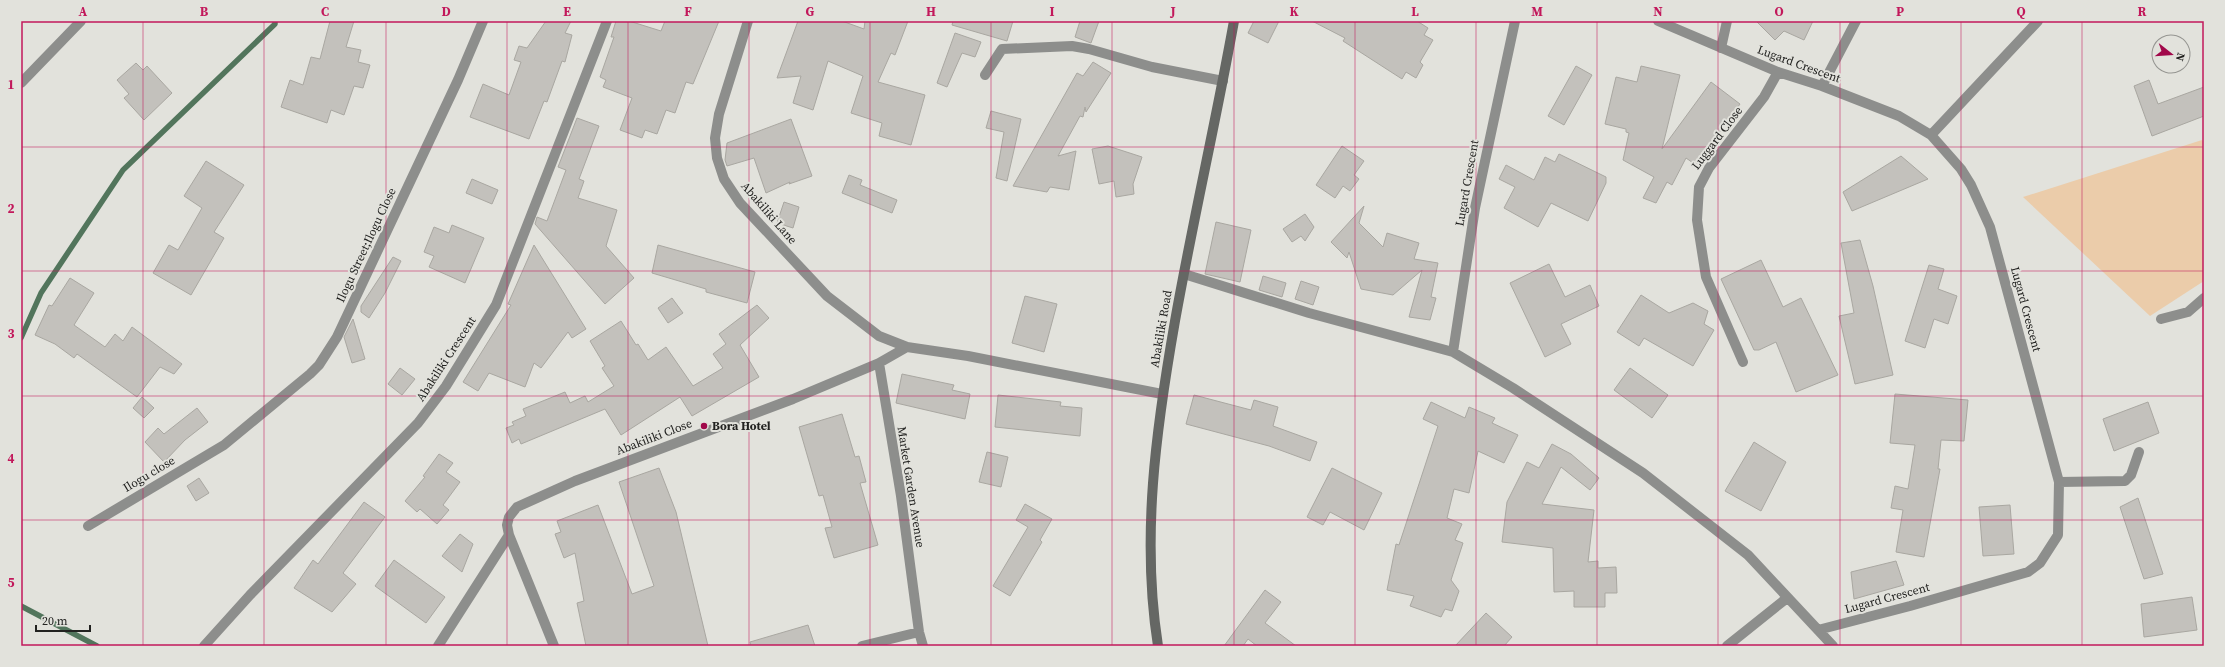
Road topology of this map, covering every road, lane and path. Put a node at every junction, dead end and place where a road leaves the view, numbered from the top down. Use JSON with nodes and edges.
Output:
{"nodes":[{"id":1,"x":81,"y":21,"type":"edge"},
{"id":2,"x":483,"y":21,"type":"edge"},
{"id":3,"x":607,"y":21,"type":"edge"},
{"id":4,"x":748,"y":21,"type":"edge"},
{"id":5,"x":1234,"y":21,"type":"edge"},
{"id":6,"x":1515,"y":21,"type":"edge"},
{"id":7,"x":1658,"y":21,"type":"edge"},
{"id":8,"x":1727,"y":21,"type":"edge"},
{"id":9,"x":1856,"y":21,"type":"edge"},
{"id":10,"x":2038,"y":21,"type":"edge"},
{"id":11,"x":1721,"y":48,"type":"junction"},
{"id":12,"x":1778,"y":72,"type":"junction"},
{"id":13,"x":985,"y":75,"type":"dead end"},
{"id":14,"x":1223,"y":81,"type":"junction"},
{"id":15,"x":21,"y":83,"type":"edge"},
{"id":16,"x":1822,"y":86,"type":"junction"},
{"id":17,"x":1931,"y":135,"type":"junction"},
{"id":18,"x":1184,"y":274,"type":"junction"},
{"id":19,"x":2204,"y":298,"type":"edge"},
{"id":20,"x":2160,"y":320,"type":"dead end"},
{"id":21,"x":907,"y":347,"type":"junction"},
{"id":22,"x":1453,"y":352,"type":"junction"},
{"id":23,"x":1743,"y":362,"type":"dead end"},
{"id":24,"x":879,"y":363,"type":"junction"},
{"id":25,"x":1162,"y":394,"type":"junction"},
{"id":26,"x":224,"y":445,"type":"joint"},
{"id":27,"x":2139,"y":452,"type":"dead end"},
{"id":28,"x":2059,"y":482,"type":"junction"},
{"id":29,"x":88,"y":526,"type":"dead end"},
{"id":30,"x":509,"y":535,"type":"junction"},
{"id":31,"x":1787,"y":598,"type":"junction"},
{"id":32,"x":1818,"y":630,"type":"junction"},
{"id":33,"x":919,"y":632,"type":"junction"},
{"id":34,"x":204,"y":646,"type":"edge"},
{"id":35,"x":438,"y":646,"type":"edge"},
{"id":36,"x":554,"y":646,"type":"edge"},
{"id":37,"x":862,"y":646,"type":"edge"},
{"id":38,"x":923,"y":646,"type":"edge"},
{"id":39,"x":1158,"y":646,"type":"edge"},
{"id":40,"x":1727,"y":646,"type":"edge"},
{"id":41,"x":1833,"y":646,"type":"edge"}],
"edges":[{"from":1,"to":15,"type":"street"},
{"from":2,"to":26,"type":"street","name":"Ilogu Street;Ilogu Close"},
{"from":3,"to":34,"type":"street","name":"Abakiliki Crescent"},
{"from":4,"to":21,"type":"street","name":"Abakiliki Lane"},
{"from":5,"to":14,"type":"main road","name":"Abakiliki Road"},
{"from":6,"to":22,"type":"street","name":"Lugard Crescent"},
{"from":7,"to":11,"type":"street","name":"Lugard Crescent"},
{"from":8,"to":11,"type":"street"},
{"from":9,"to":16,"type":"street"},
{"from":10,"to":17,"type":"street"},
{"from":11,"to":12,"type":"street","name":"Lugard Crescent"},
{"from":12,"to":16,"type":"street","name":"Lugard Crescent"},
{"from":12,"to":23,"type":"street","name":"Luggard Close"},
{"from":13,"to":14,"type":"street"},
{"from":14,"to":18,"type":"main road","name":"Abakiliki Road"},
{"from":16,"to":17,"type":"street","name":"Lugard Crescent"},
{"from":17,"to":28,"type":"street","name":"Lugard Crescent"},
{"from":18,"to":22,"type":"street"},
{"from":18,"to":25,"type":"main road","name":"Abakiliki Road"},
{"from":19,"to":20,"type":"street"},
{"from":21,"to":24,"type":"street"},
{"from":21,"to":25,"type":"street","name":"Abakiliki Lane"},
{"from":22,"to":31,"type":"street"},
{"from":24,"to":30,"type":"street","name":"Abakiliki Close"},
{"from":24,"to":33,"type":"street","name":"Market Garden Avenue"},
{"from":25,"to":39,"type":"main road","name":"Abakiliki Road"},
{"from":26,"to":29,"type":"street","name":"Ilogu close"},
{"from":27,"to":28,"type":"street"},
{"from":28,"to":32,"type":"street","name":"Lugard Crescent"},
{"from":30,"to":35,"type":"street"},
{"from":30,"to":36,"type":"street"},
{"from":31,"to":32,"type":"street"},
{"from":31,"to":40,"type":"street"},
{"from":32,"to":41,"type":"street"},
{"from":33,"to":37,"type":"street"},
{"from":33,"to":38,"type":"street","name":"Market Garden Avenue"}]}
